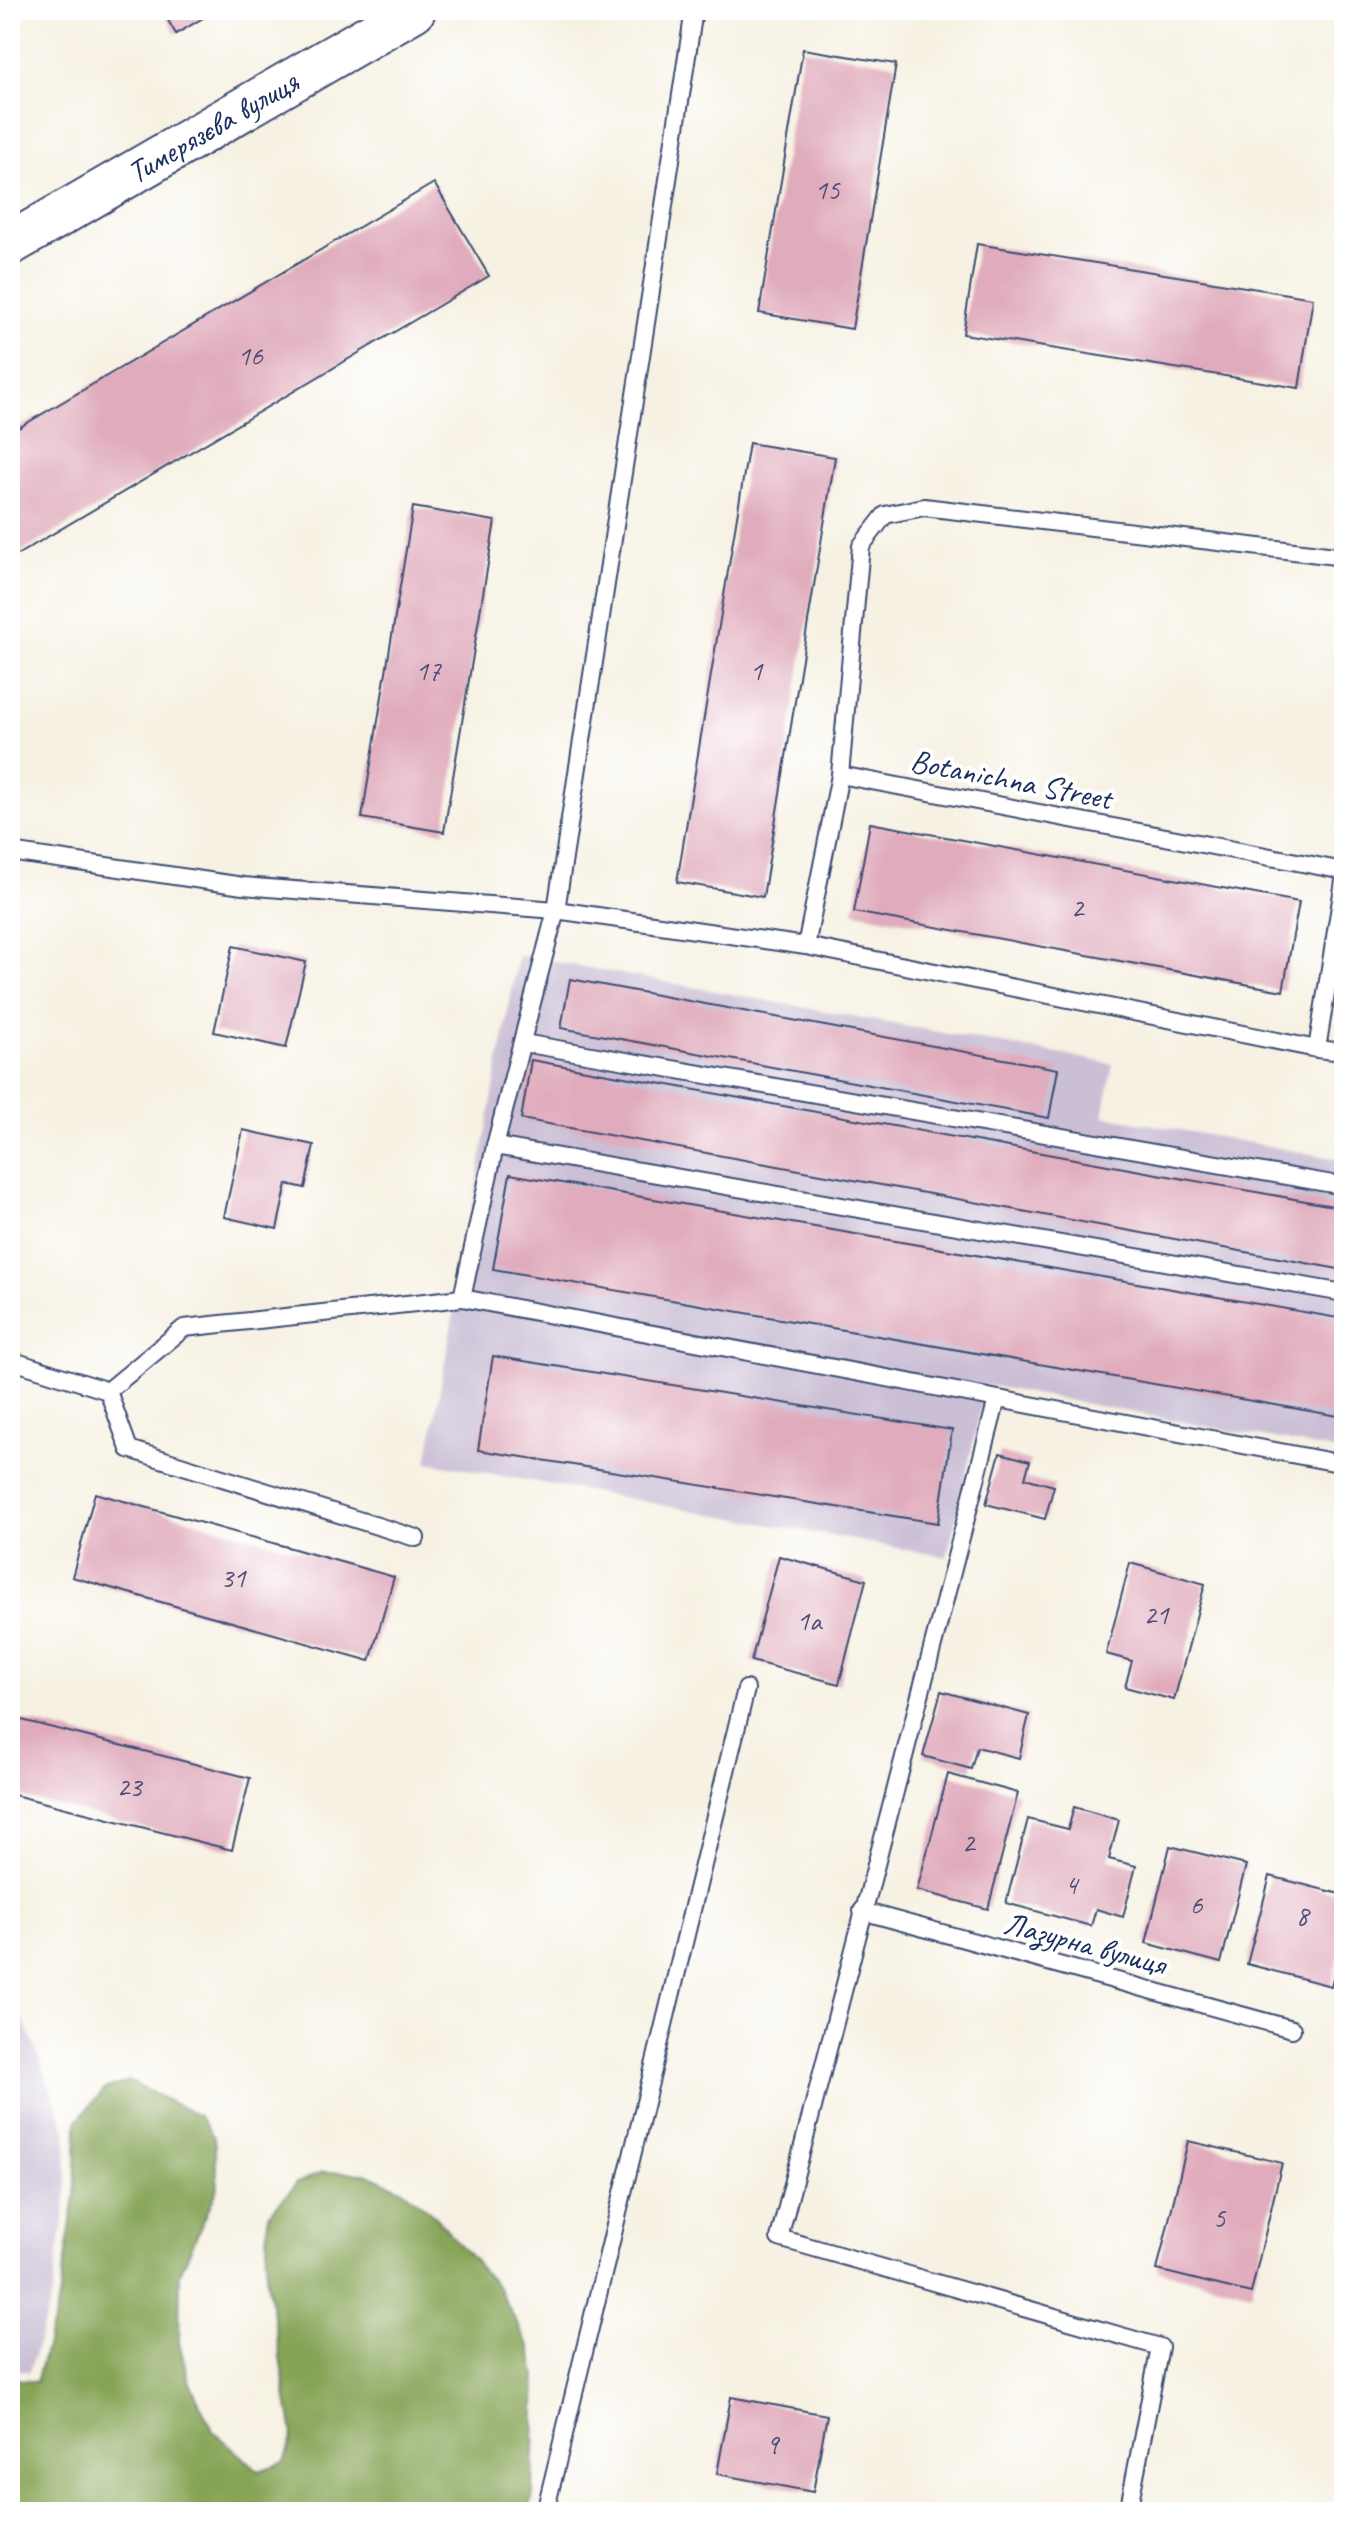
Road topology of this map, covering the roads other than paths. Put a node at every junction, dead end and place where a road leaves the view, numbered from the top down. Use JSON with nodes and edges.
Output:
{"nodes":[{"id":1,"x":414,"y":10,"type":"edge"},
{"id":2,"x":694,"y":10,"type":"edge"},
{"id":3,"x":10,"y":244,"type":"edge"},
{"id":4,"x":1344,"y":557,"type":"edge"},
{"id":5,"x":840,"y":775,"type":"junction"},
{"id":6,"x":10,"y":852,"type":"edge"},
{"id":7,"x":1344,"y":871,"type":"edge"},
{"id":8,"x":1344,"y":881,"type":"edge"},
{"id":9,"x":556,"y":910,"type":"junction"},
{"id":10,"x":806,"y":946,"type":"junction"},
{"id":11,"x":523,"y":1043,"type":"junction"},
{"id":12,"x":1317,"y":1049,"type":"junction"},
{"id":13,"x":1344,"y":1052,"type":"edge"},
{"id":14,"x":495,"y":1146,"type":"junction"},
{"id":15,"x":1344,"y":1186,"type":"edge"},
{"id":16,"x":1344,"y":1293,"type":"edge"},
{"id":17,"x":462,"y":1298,"type":"junction"},
{"id":18,"x":10,"y":1360,"type":"edge"},
{"id":19,"x":108,"y":1391,"type":"junction"},
{"id":20,"x":997,"y":1399,"type":"junction"},
{"id":21,"x":1344,"y":1464,"type":"edge"},
{"id":22,"x":416,"y":1538,"type":"dead end"},
{"id":23,"x":746,"y":1689,"type":"dead end"},
{"id":24,"x":862,"y":1911,"type":"junction"},
{"id":25,"x":1292,"y":2029,"type":"dead end"},
{"id":26,"x":545,"y":2512,"type":"edge"},
{"id":27,"x":1128,"y":2512,"type":"edge"}],
"edges":[{"from":1,"to":3,"type":"street","name":"Тимерязєва вулиця"},
{"from":2,"to":9,"type":"lane"},
{"from":4,"to":5,"type":"lane"},
{"from":5,"to":7,"type":"lane","name":"Botanichna Street"},
{"from":5,"to":10,"type":"lane"},
{"from":6,"to":9,"type":"lane"},
{"from":8,"to":12,"type":"lane"},
{"from":9,"to":10,"type":"lane"},
{"from":9,"to":11,"type":"lane"},
{"from":10,"to":12,"type":"lane"},
{"from":11,"to":14,"type":"lane"},
{"from":11,"to":15,"type":"lane"},
{"from":12,"to":13,"type":"lane"},
{"from":14,"to":16,"type":"lane"},
{"from":14,"to":17,"type":"lane"},
{"from":17,"to":19,"type":"lane"},
{"from":17,"to":20,"type":"lane"},
{"from":18,"to":19,"type":"lane"},
{"from":19,"to":22,"type":"lane"},
{"from":20,"to":21,"type":"lane"},
{"from":20,"to":24,"type":"lane"},
{"from":23,"to":26,"type":"lane"},
{"from":24,"to":25,"type":"lane","name":"Лазурна вулиця"},
{"from":24,"to":27,"type":"lane"}]}
